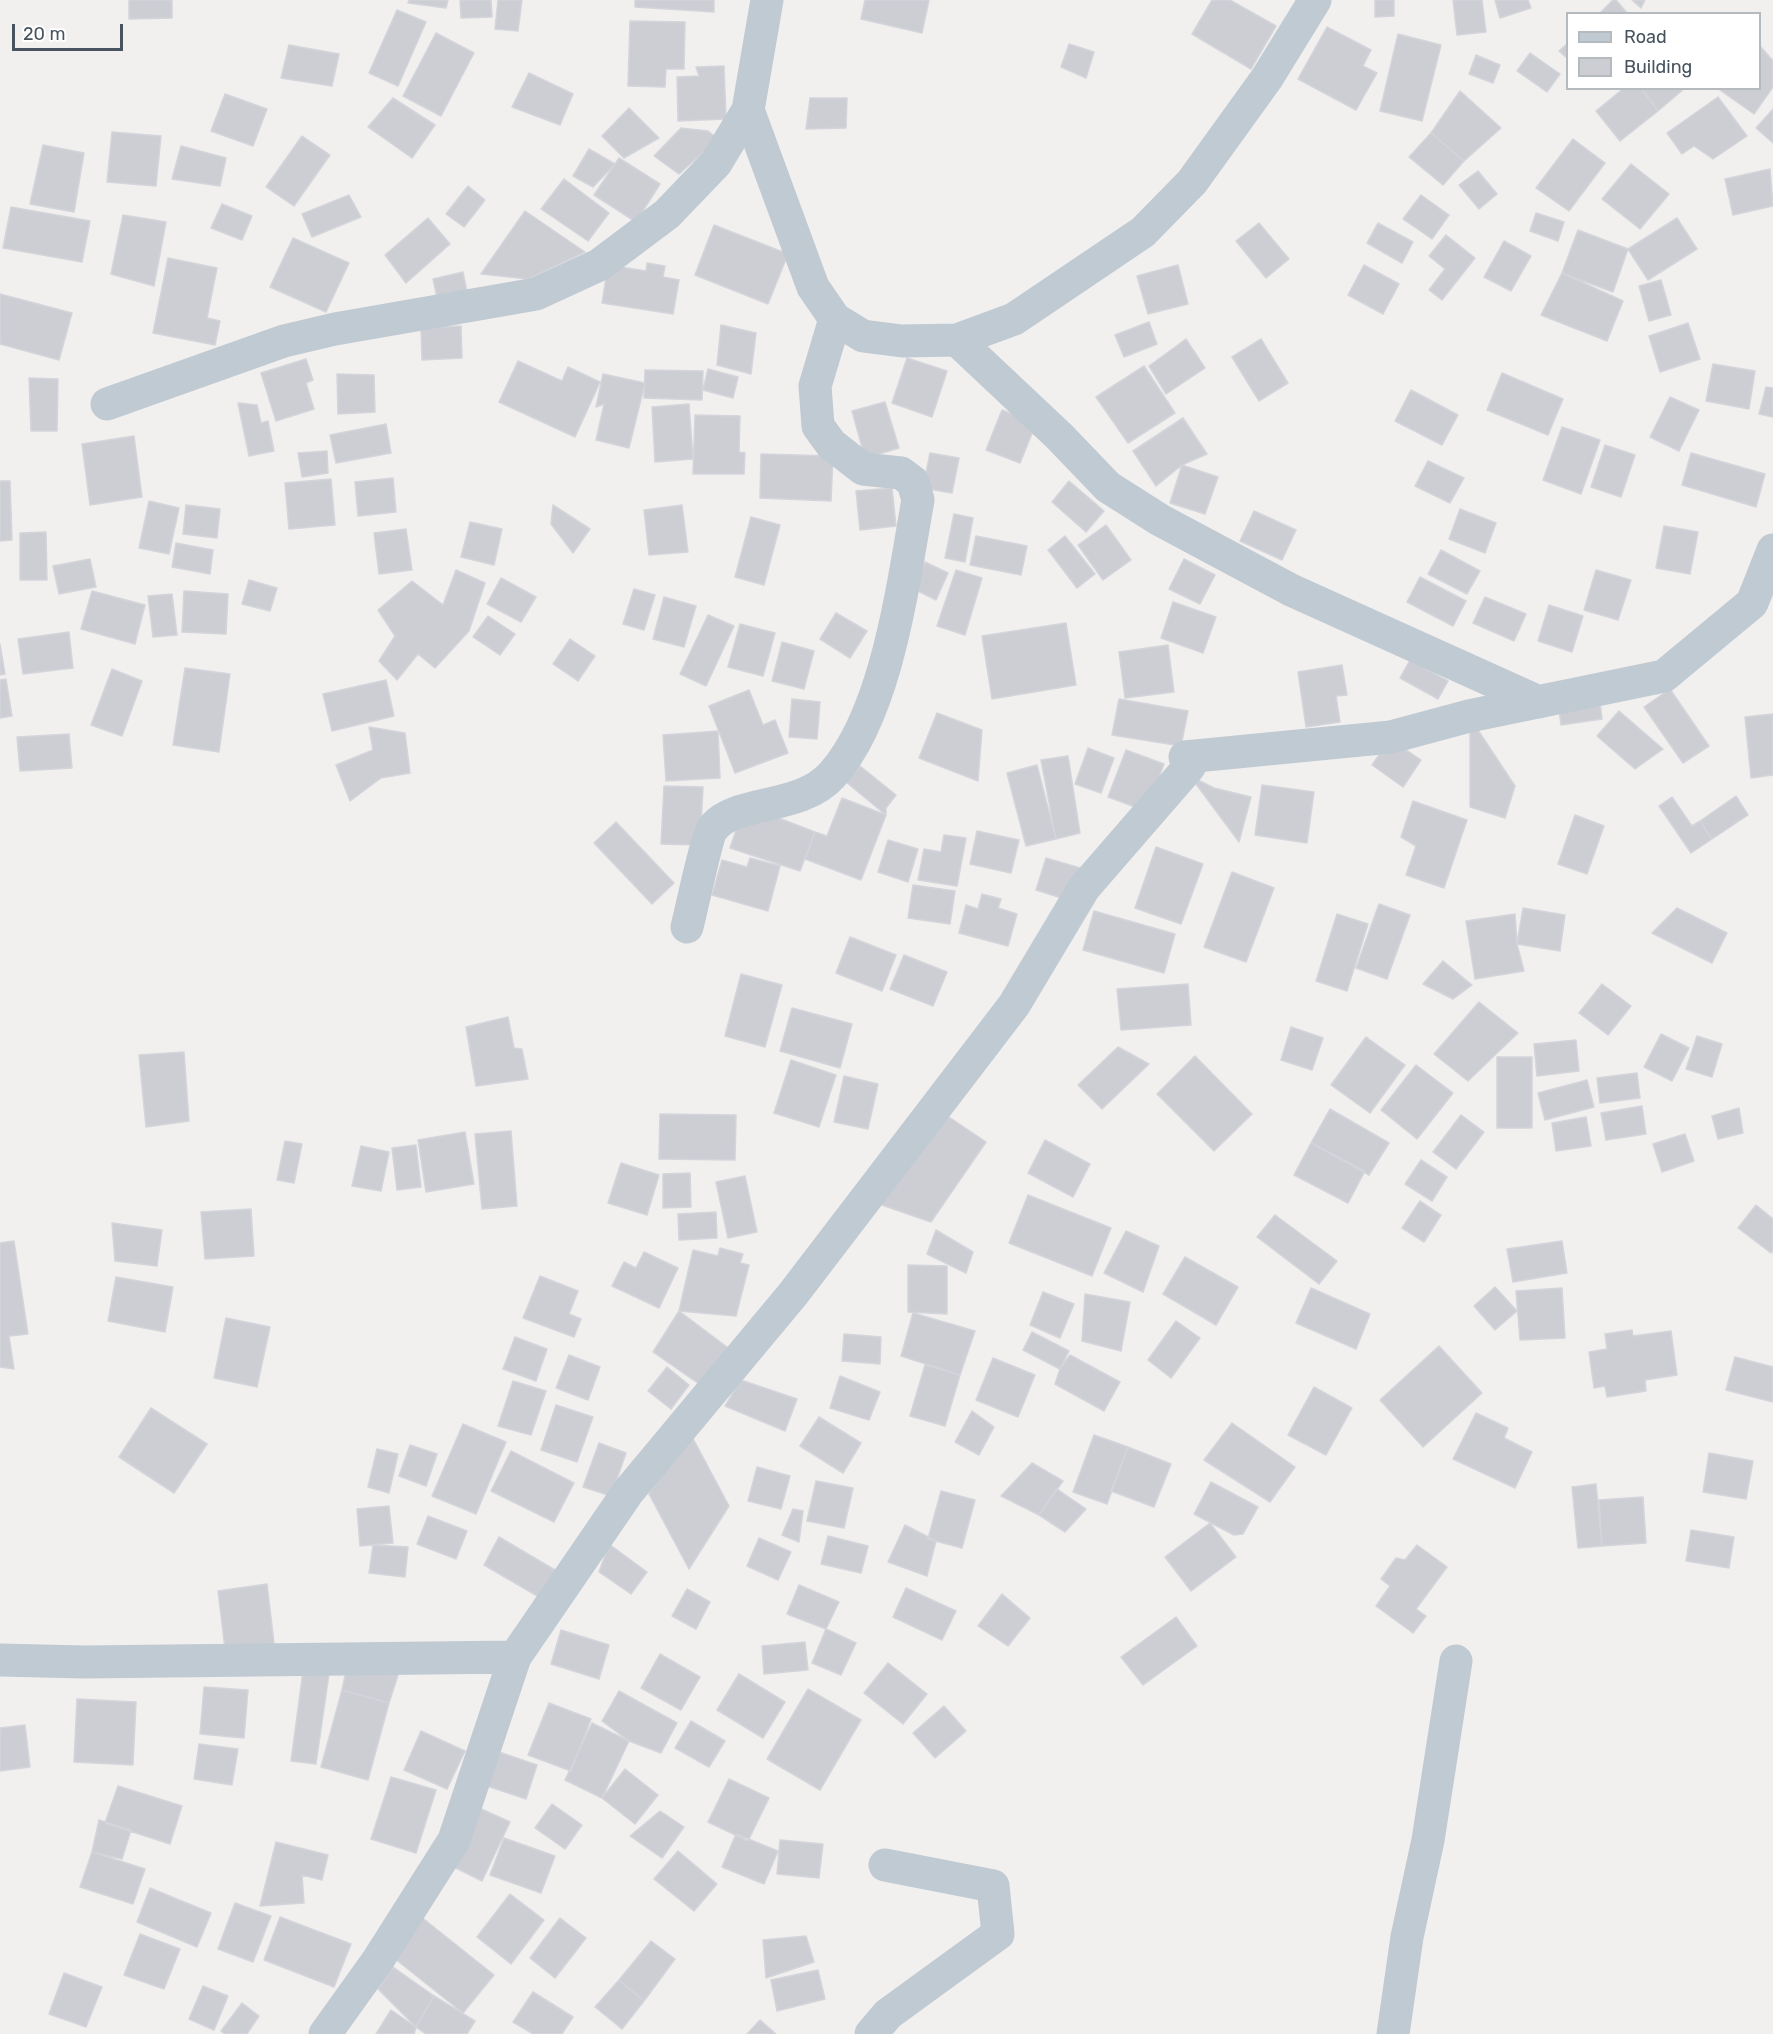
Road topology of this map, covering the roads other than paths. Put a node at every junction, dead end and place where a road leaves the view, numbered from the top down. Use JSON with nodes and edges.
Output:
{"nodes":[{"id":1,"x":767,"y":0,"type":"edge"},
{"id":2,"x":1315,"y":0,"type":"edge"},
{"id":3,"x":748,"y":110,"type":"junction"},
{"id":4,"x":835,"y":319,"type":"junction"},
{"id":5,"x":957,"y":340,"type":"junction"},
{"id":6,"x":107,"y":404,"type":"dead end"},
{"id":7,"x":1773,"y":550,"type":"edge"},
{"id":8,"x":1539,"y":702,"type":"junction"},
{"id":9,"x":687,"y":927,"type":"dead end"},
{"id":10,"x":515,"y":1657,"type":"junction"},
{"id":11,"x":0,"y":1660,"type":"edge"},
{"id":12,"x":1456,"y":1661,"type":"dead end"},
{"id":13,"x":885,"y":1865,"type":"dead end"},
{"id":14,"x":325,"y":2034,"type":"edge"},
{"id":15,"x":871,"y":2034,"type":"edge"},
{"id":16,"x":1393,"y":2034,"type":"edge"}],
"edges":[{"from":1,"to":3,"type":"street"},
{"from":2,"to":5,"type":"street"},
{"from":3,"to":4,"type":"street"},
{"from":3,"to":6,"type":"street"},
{"from":4,"to":5,"type":"street"},
{"from":4,"to":9,"type":"street"},
{"from":5,"to":8,"type":"street"},
{"from":7,"to":8,"type":"street"},
{"from":8,"to":10,"type":"street"},
{"from":10,"to":11,"type":"street"},
{"from":10,"to":14,"type":"street"},
{"from":12,"to":16,"type":"street"},
{"from":13,"to":15,"type":"street"}]}
